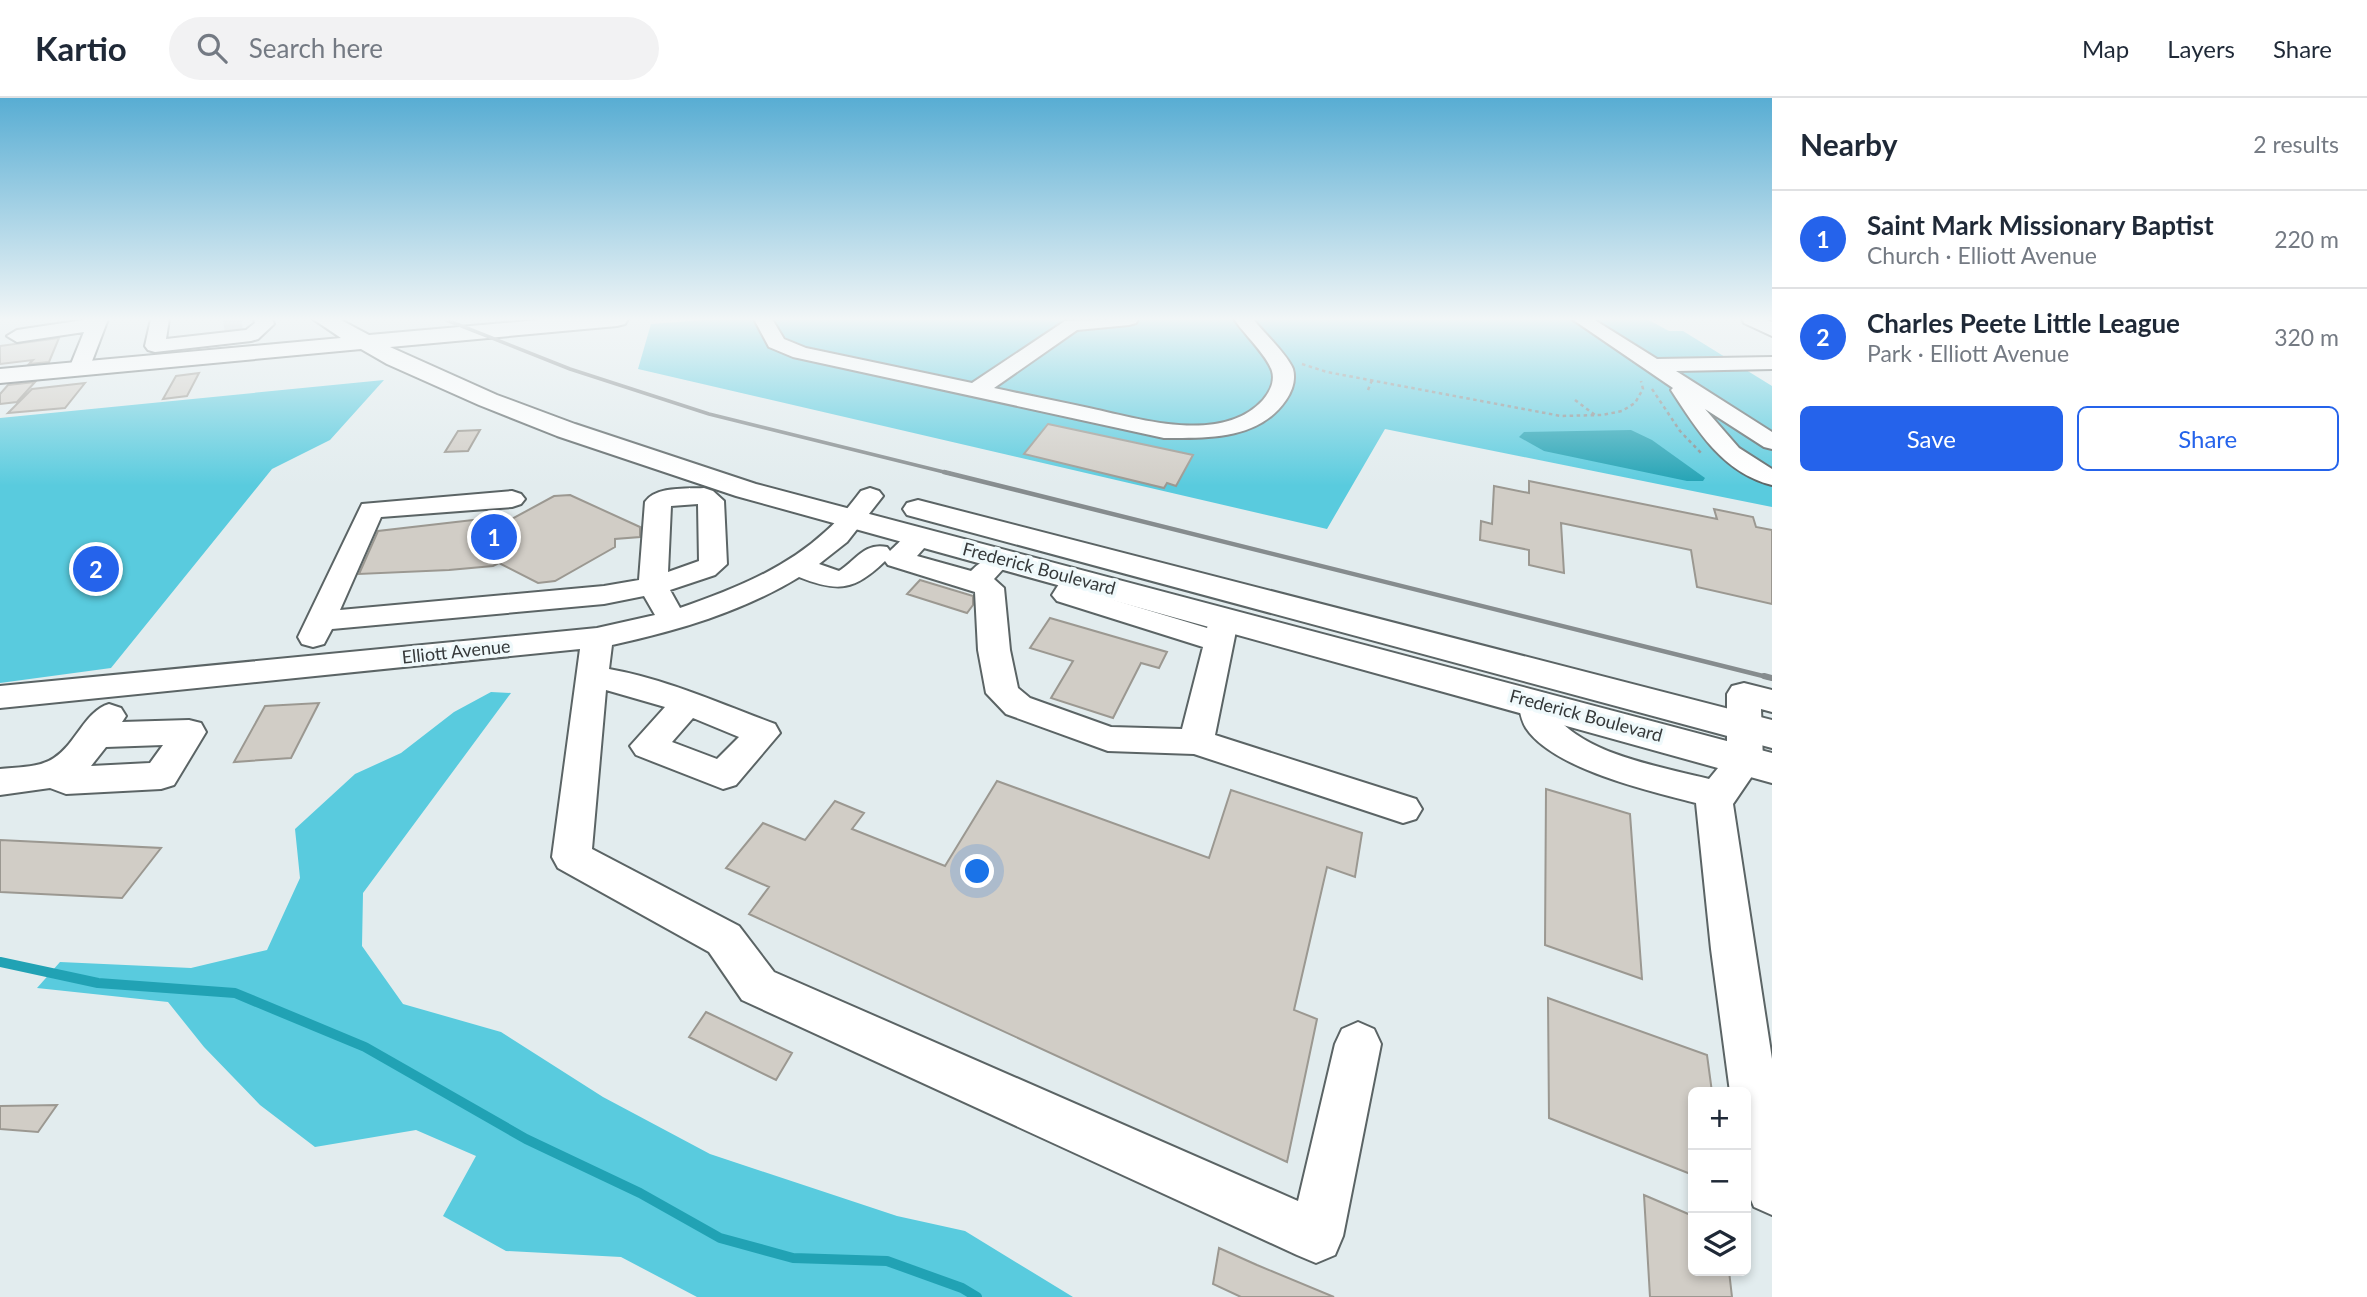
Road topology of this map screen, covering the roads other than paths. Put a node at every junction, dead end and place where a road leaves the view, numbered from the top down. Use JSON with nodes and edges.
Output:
{"nodes":[{"id":1,"x":438,"y":375,"type":"edge"},
{"id":2,"x":489,"y":375,"type":"edge"},
{"id":3,"x":909,"y":375,"type":"edge"},
{"id":4,"x":999,"y":375,"type":"edge"},
{"id":5,"x":1284,"y":375,"type":"edge"},
{"id":6,"x":1656,"y":375,"type":"edge"},
{"id":7,"x":1677,"y":382,"type":"junction"},
{"id":8,"x":977,"y":390,"type":"junction"},
{"id":9,"x":1714,"y":439,"type":"junction"},
{"id":10,"x":1772,"y":442,"type":"edge"},
{"id":11,"x":1772,"y":448,"type":"edge"},
{"id":12,"x":1772,"y":478,"type":"edge"},
{"id":13,"x":512,"y":499,"type":"dead end"},
{"id":14,"x":852,"y":518,"type":"junction"},
{"id":15,"x":898,"y":550,"type":"junction"},
{"id":16,"x":1000,"y":558,"type":"junction"},
{"id":17,"x":796,"y":565,"type":"junction"},
{"id":18,"x":976,"y":581,"type":"junction"},
{"id":19,"x":320,"y":621,"type":"junction"},
{"id":20,"x":673,"y":621,"type":"junction"},
{"id":21,"x":1222,"y":630,"type":"junction"},
{"id":22,"x":594,"y":657,"type":"junction"},
{"id":23,"x":298,"y":667,"type":"junction"},
{"id":24,"x":130,"y":684,"type":"junction"},
{"id":25,"x":0,"y":697,"type":"edge"},
{"id":26,"x":1772,"y":701,"type":"edge"},
{"id":27,"x":1535,"y":702,"type":"junction"},
{"id":28,"x":687,"y":704,"type":"dead end"},
{"id":29,"x":97,"y":735,"type":"junction"},
{"id":30,"x":1196,"y":742,"type":"junction"},
{"id":31,"x":1758,"y":747,"type":"edge"},
{"id":32,"x":58,"y":773,"type":"junction"},
{"id":33,"x":0,"y":782,"type":"edge"},
{"id":34,"x":1717,"y":795,"type":"junction"},
{"id":35,"x":1403,"y":809,"type":"dead end"},
{"id":36,"x":1358,"y":1044,"type":"dead end"},
{"id":37,"x":1772,"y":1189,"type":"edge"}],
"edges":[{"from":1,"to":14,"type":"main road","name":"Frederick Boulevard"},
{"from":2,"to":14,"type":"main road","name":"Frederick Boulevard"},
{"from":3,"to":8,"type":"street"},
{"from":4,"to":8,"type":"street"},
{"from":5,"to":8,"type":"street"},
{"from":6,"to":7,"type":"street"},
{"from":7,"to":9,"type":"street"},
{"from":7,"to":10,"type":"street"},
{"from":9,"to":11,"type":"street"},
{"from":9,"to":12,"type":"street"},
{"from":13,"to":19,"type":"street"},
{"from":14,"to":15,"type":"main road","name":"Frederick Boulevard"},
{"from":14,"to":15,"type":"street"},
{"from":14,"to":17,"type":"street","name":"Elliott Avenue"},
{"from":14,"to":31,"type":"main road","name":"Frederick Boulevard"},
{"from":15,"to":16,"type":"main road","name":"Frederick Boulevard"},
{"from":15,"to":17,"type":"street"},
{"from":15,"to":18,"type":"street"},
{"from":16,"to":18,"type":"street"},
{"from":16,"to":21,"type":"main road","name":"Frederick Boulevard"},
{"from":17,"to":20,"type":"street","name":"Elliott Avenue"},
{"from":18,"to":30,"type":"street"},
{"from":19,"to":20,"type":"street"},
{"from":19,"to":23,"type":"street"},
{"from":20,"to":22,"type":"street","name":"Elliott Avenue"},
{"from":21,"to":27,"type":"main road","name":"Frederick Boulevard"},
{"from":21,"to":30,"type":"street"},
{"from":22,"to":23,"type":"street","name":"Elliott Avenue"},
{"from":22,"to":28,"type":"street"},
{"from":22,"to":36,"type":"street"},
{"from":23,"to":24,"type":"street","name":"Elliott Avenue"},
{"from":24,"to":25,"type":"street","name":"Elliott Avenue"},
{"from":24,"to":29,"type":"street"},
{"from":26,"to":31,"type":"street"},
{"from":27,"to":31,"type":"main road","name":"Frederick Boulevard"},
{"from":27,"to":34,"type":"street"},
{"from":29,"to":32,"type":"street"},
{"from":29,"to":32,"type":"street"},
{"from":30,"to":35,"type":"street"},
{"from":31,"to":34,"type":"street"},
{"from":32,"to":33,"type":"street"},
{"from":34,"to":37,"type":"street"}]}
